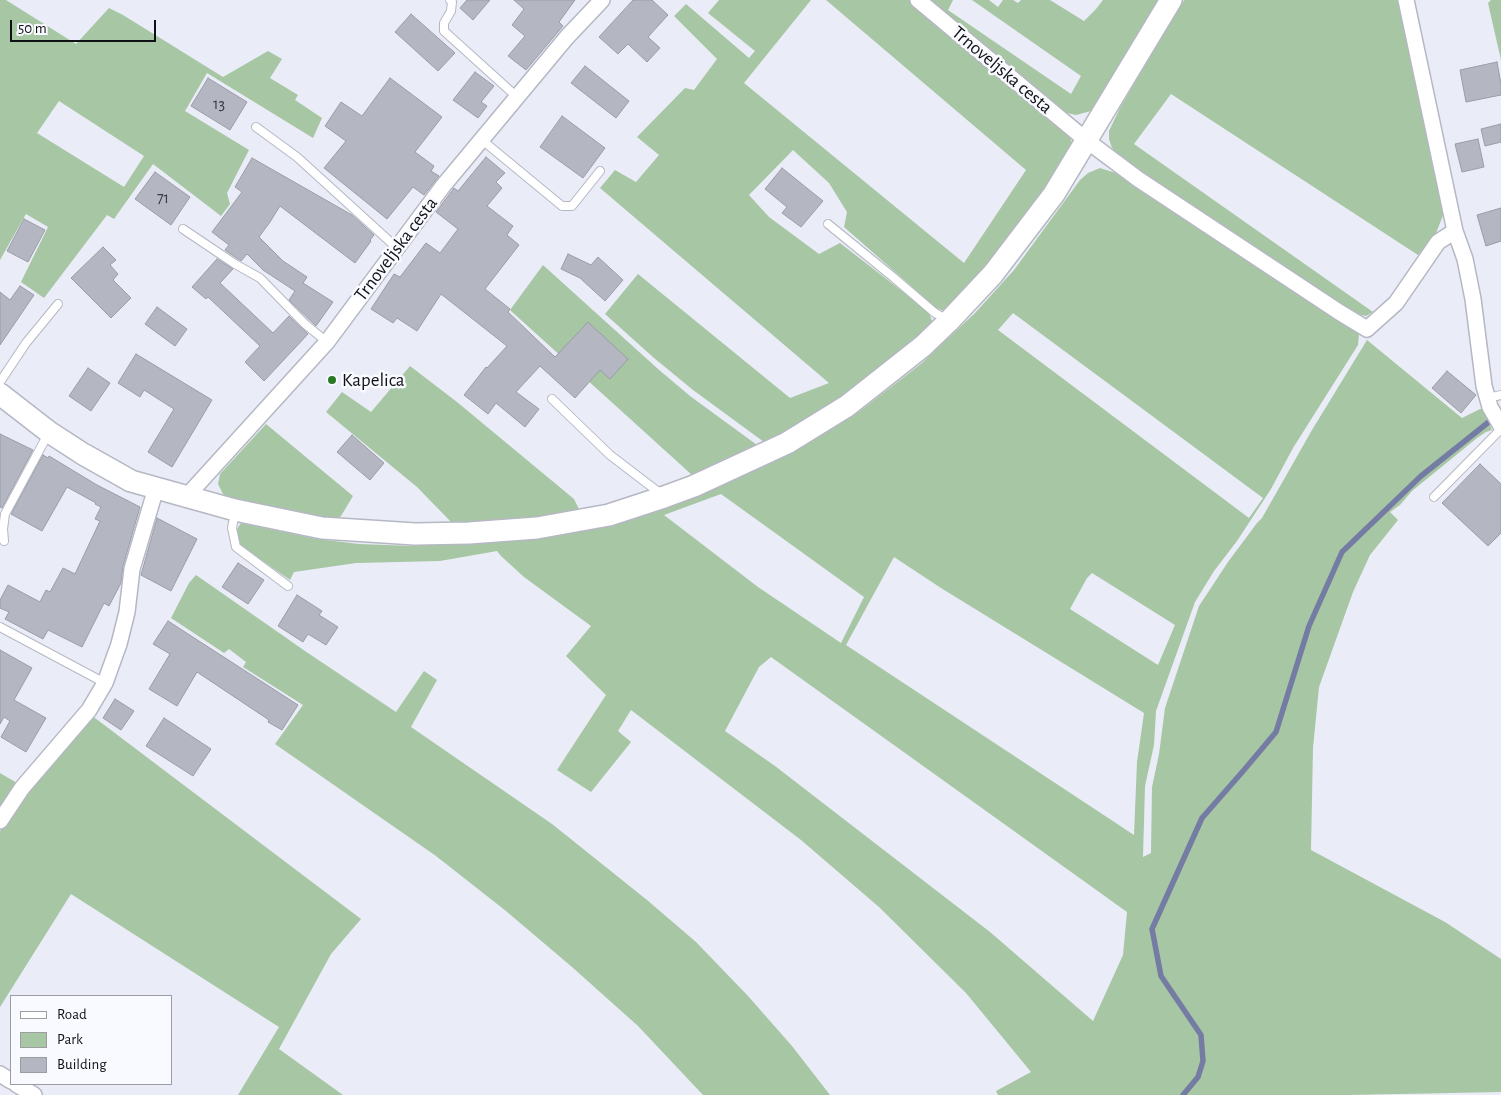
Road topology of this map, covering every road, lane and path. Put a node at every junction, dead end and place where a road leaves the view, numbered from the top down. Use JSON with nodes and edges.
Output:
{"nodes":[{"id":1,"x":450,"y":0,"type":"edge"},
{"id":2,"x":602,"y":0,"type":"edge"},
{"id":3,"x":918,"y":0,"type":"edge"},
{"id":4,"x":1171,"y":0,"type":"edge"},
{"id":5,"x":1406,"y":0,"type":"edge"},
{"id":6,"x":517,"y":97,"type":"junction"},
{"id":7,"x":256,"y":127,"type":"dead end"},
{"id":8,"x":482,"y":140,"type":"junction"},
{"id":9,"x":1086,"y":140,"type":"junction"},
{"id":10,"x":600,"y":172,"type":"dead end"},
{"id":11,"x":828,"y":224,"type":"dead end"},
{"id":12,"x":183,"y":229,"type":"dead end"},
{"id":13,"x":1455,"y":231,"type":"junction"},
{"id":14,"x":397,"y":248,"type":"junction"},
{"id":15,"x":58,"y":304,"type":"dead end"},
{"id":16,"x":949,"y":321,"type":"junction"},
{"id":17,"x":327,"y":342,"type":"junction"},
{"id":18,"x":0,"y":382,"type":"edge"},
{"id":19,"x":0,"y":394,"type":"edge"},
{"id":20,"x":552,"y":399,"type":"dead end"},
{"id":21,"x":1493,"y":400,"type":"edge"},
{"id":22,"x":1501,"y":427,"type":"edge"},
{"id":23,"x":49,"y":432,"type":"junction"},
{"id":24,"x":156,"y":488,"type":"junction"},
{"id":25,"x":187,"y":496,"type":"junction"},
{"id":26,"x":1434,"y":496,"type":"dead end"},
{"id":27,"x":664,"y":497,"type":"junction"},
{"id":28,"x":235,"y":510,"type":"junction"},
{"id":29,"x":4,"y":541,"type":"dead end"},
{"id":30,"x":288,"y":586,"type":"dead end"},
{"id":31,"x":0,"y":627,"type":"edge"},
{"id":32,"x":105,"y":682,"type":"junction"},
{"id":33,"x":0,"y":821,"type":"edge"},
{"id":34,"x":18,"y":1085,"type":"edge"},
{"id":35,"x":34,"y":1095,"type":"edge"}],
"edges":[{"from":1,"to":6,"type":"lane"},
{"from":2,"to":6,"type":"street","name":"Trnoveljska cesta"},
{"from":3,"to":9,"type":"street","name":"Trnoveljska cesta"},
{"from":4,"to":9,"type":"street"},
{"from":5,"to":13,"type":"street"},
{"from":6,"to":8,"type":"street","name":"Trnoveljska cesta"},
{"from":7,"to":14,"type":"lane"},
{"from":8,"to":10,"type":"lane"},
{"from":8,"to":14,"type":"street","name":"Trnoveljska cesta"},
{"from":9,"to":13,"type":"street","name":"Trnoveljska cesta"},
{"from":9,"to":16,"type":"street"},
{"from":11,"to":16,"type":"lane"},
{"from":12,"to":17,"type":"lane"},
{"from":13,"to":21,"type":"street"},
{"from":14,"to":17,"type":"street","name":"Trnoveljska cesta"},
{"from":15,"to":18,"type":"lane"},
{"from":16,"to":27,"type":"street"},
{"from":17,"to":25,"type":"street","name":"Trnoveljska cesta"},
{"from":19,"to":23,"type":"street"},
{"from":20,"to":27,"type":"lane"},
{"from":21,"to":22,"type":"street"},
{"from":22,"to":26,"type":"lane"},
{"from":23,"to":24,"type":"street"},
{"from":23,"to":29,"type":"lane"},
{"from":24,"to":25,"type":"street"},
{"from":24,"to":32,"type":"street"},
{"from":25,"to":28,"type":"street"},
{"from":27,"to":28,"type":"street"},
{"from":28,"to":30,"type":"lane"},
{"from":31,"to":32,"type":"lane"},
{"from":32,"to":33,"type":"street"},
{"from":34,"to":35,"type":"street"}]}
